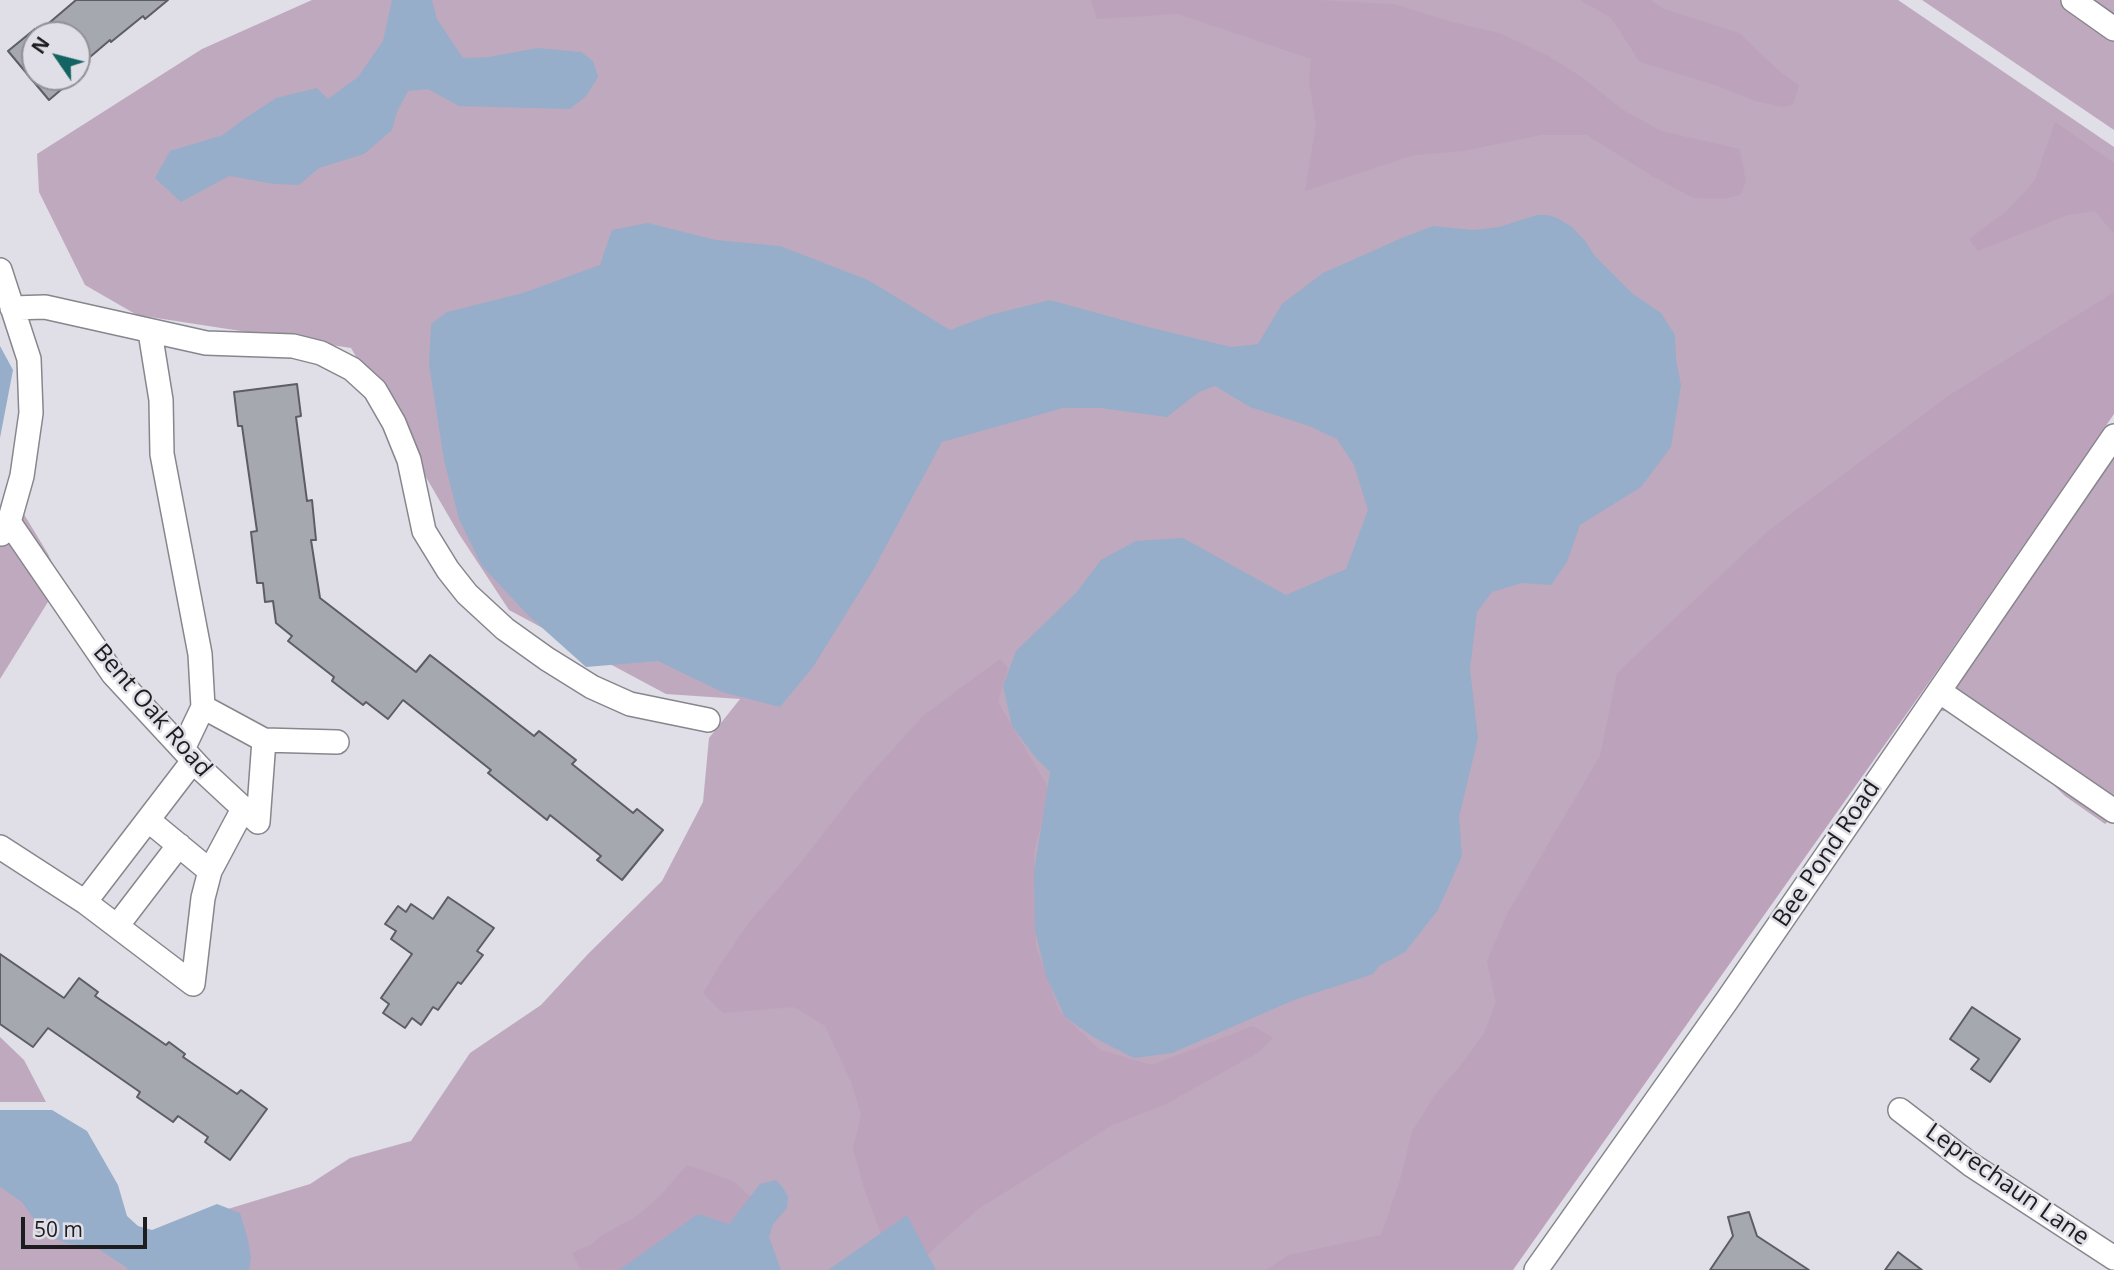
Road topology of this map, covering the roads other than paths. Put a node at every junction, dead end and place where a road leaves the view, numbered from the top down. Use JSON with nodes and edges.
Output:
{"nodes":[{"id":1,"x":2073,"y":0,"type":"edge"},
{"id":2,"x":2114,"y":29,"type":"edge"},
{"id":3,"x":0,"y":270,"type":"edge"},
{"id":4,"x":12,"y":309,"type":"junction"},
{"id":5,"x":150,"y":332,"type":"junction"},
{"id":6,"x":2114,"y":436,"type":"edge"},
{"id":7,"x":4,"y":528,"type":"edge"},
{"id":8,"x":1939,"y":691,"type":"junction"},
{"id":9,"x":203,"y":707,"type":"junction"},
{"id":10,"x":708,"y":720,"type":"dead end"},
{"id":11,"x":264,"y":740,"type":"junction"},
{"id":12,"x":337,"y":741,"type":"dead end"},
{"id":13,"x":188,"y":755,"type":"junction"},
{"id":14,"x":2114,"y":811,"type":"edge"},
{"id":15,"x":250,"y":815,"type":"junction"},
{"id":16,"x":148,"y":820,"type":"junction"},
{"id":17,"x":179,"y":845,"type":"junction"},
{"id":18,"x":0,"y":847,"type":"edge"},
{"id":19,"x":210,"y":871,"type":"junction"},
{"id":20,"x":85,"y":902,"type":"junction"},
{"id":21,"x":117,"y":926,"type":"junction"},
{"id":22,"x":1900,"y":1110,"type":"dead end"},
{"id":23,"x":2114,"y":1258,"type":"edge"},
{"id":24,"x":1536,"y":1270,"type":"edge"}],
"edges":[{"from":1,"to":2,"type":"street"},
{"from":3,"to":4,"type":"street"},
{"from":4,"to":5,"type":"street"},
{"from":4,"to":7,"type":"street"},
{"from":5,"to":9,"type":"street"},
{"from":5,"to":10,"type":"street"},
{"from":6,"to":8,"type":"street","name":"Bee Pond Road"},
{"from":7,"to":13,"type":"street","name":"Bent Oak Road"},
{"from":8,"to":14,"type":"street"},
{"from":8,"to":24,"type":"street","name":"Bee Pond Road"},
{"from":9,"to":11,"type":"street"},
{"from":9,"to":13,"type":"street"},
{"from":11,"to":12,"type":"street"},
{"from":11,"to":15,"type":"street"},
{"from":13,"to":15,"type":"street","name":"Bent Oak Road"},
{"from":13,"to":16,"type":"street"},
{"from":15,"to":19,"type":"street"},
{"from":16,"to":17,"type":"street"},
{"from":16,"to":20,"type":"street"},
{"from":17,"to":19,"type":"street"},
{"from":17,"to":21,"type":"street"},
{"from":18,"to":20,"type":"street"},
{"from":19,"to":21,"type":"street"},
{"from":20,"to":21,"type":"street"},
{"from":22,"to":23,"type":"street","name":"Leprechaun Lane"}]}
